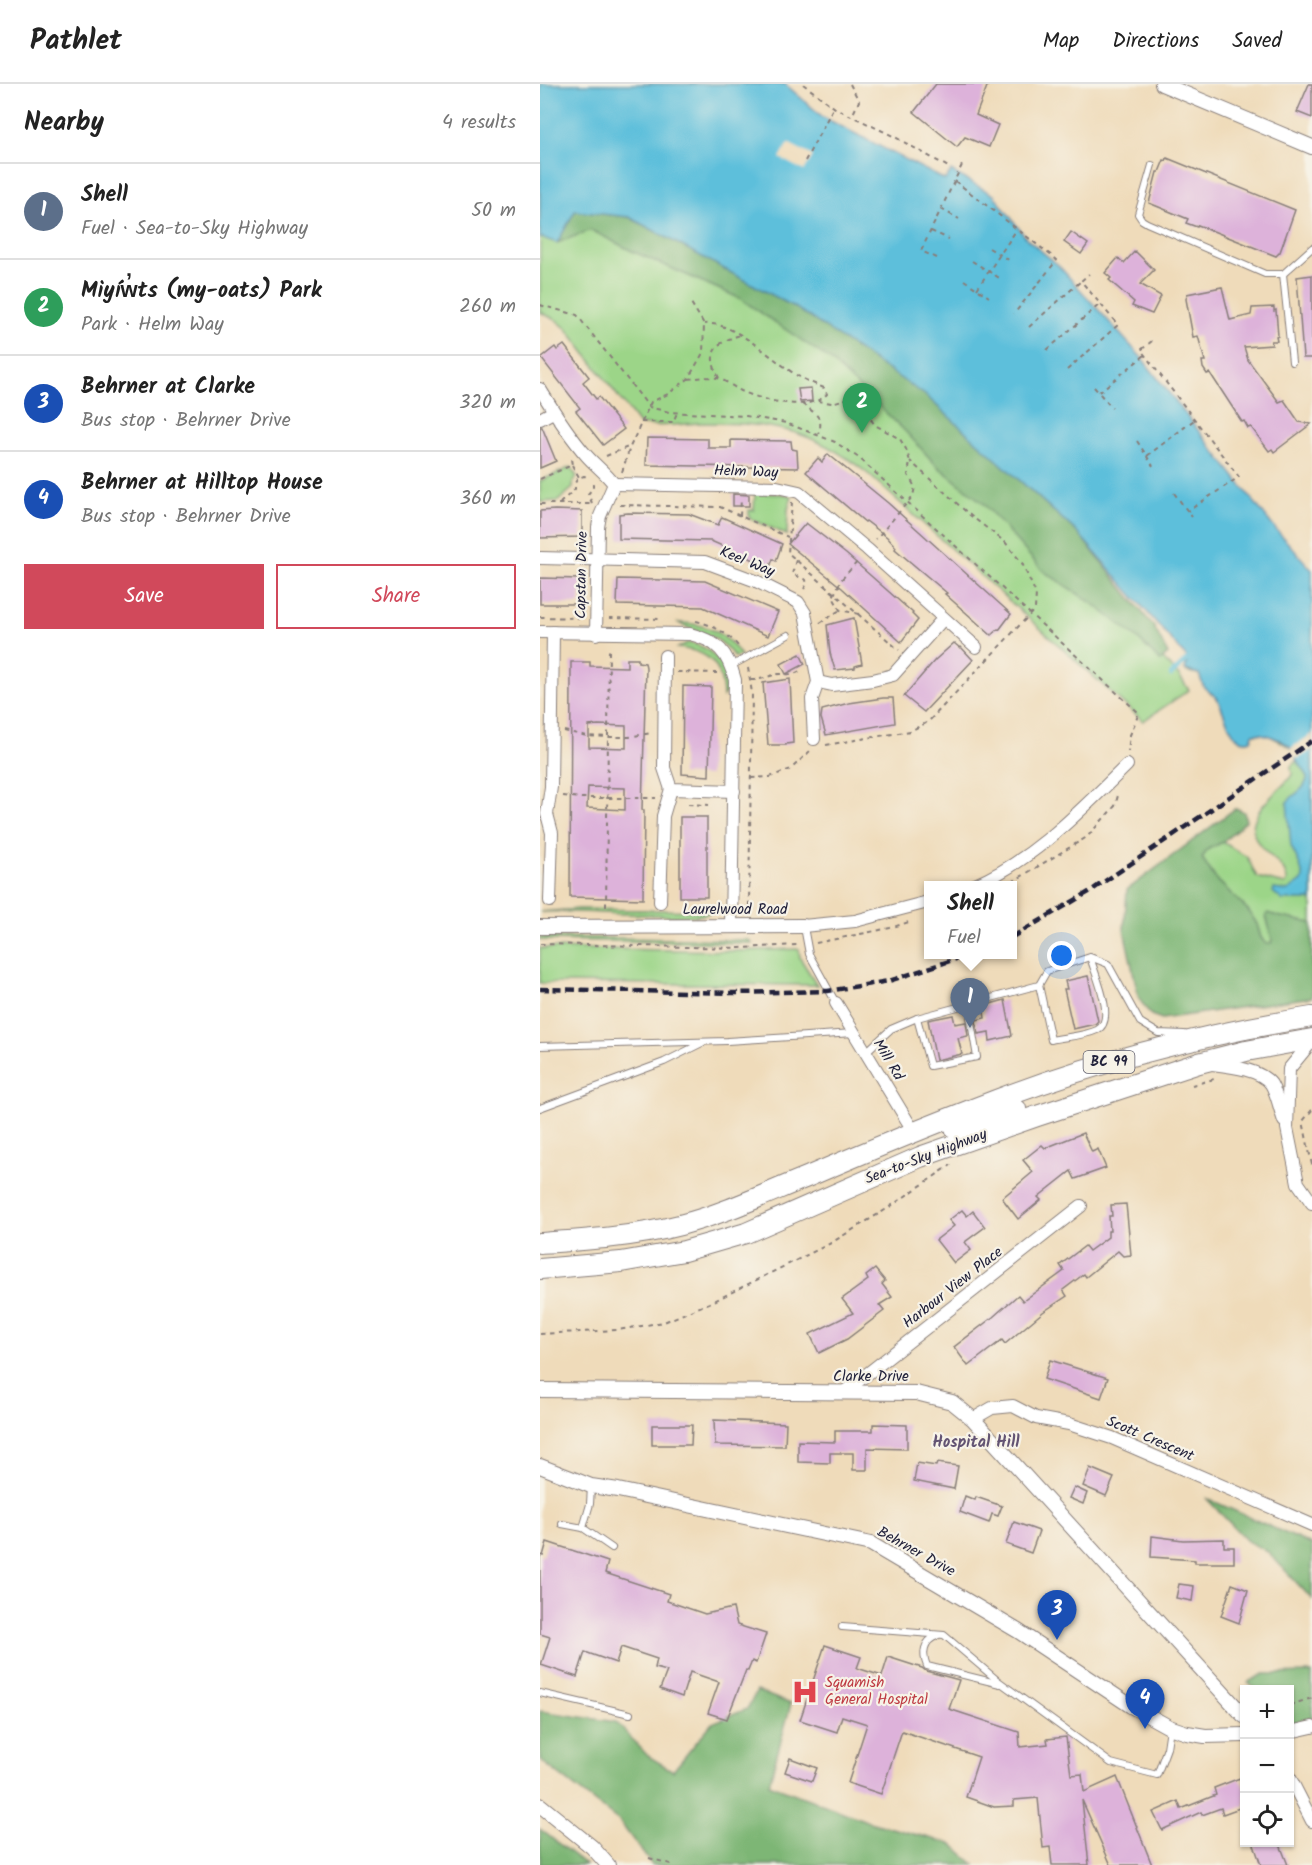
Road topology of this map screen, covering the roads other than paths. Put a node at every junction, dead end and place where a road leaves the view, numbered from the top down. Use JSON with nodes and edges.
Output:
{"nodes":[{"id":1,"x":1162,"y":84,"type":"edge"},
{"id":2,"x":1312,"y":147,"type":"edge"},
{"id":3,"x":1152,"y":165,"type":"dead end"},
{"id":4,"x":1312,"y":248,"type":"edge"},
{"id":5,"x":1283,"y":274,"type":"junction"},
{"id":6,"x":1292,"y":362,"type":"dead end"},
{"id":7,"x":540,"y":389,"type":"edge"},
{"id":8,"x":553,"y":412,"type":"junction"},
{"id":9,"x":540,"y":419,"type":"edge"},
{"id":10,"x":614,"y":484,"type":"junction"},
{"id":11,"x":540,"y":558,"type":"edge"},
{"id":12,"x":597,"y":559,"type":"junction"},
{"id":13,"x":943,"y":619,"type":"junction"},
{"id":14,"x":546,"y":632,"type":"edge"},
{"id":15,"x":596,"y":634,"type":"junction"},
{"id":16,"x":788,"y":635,"type":"dead end"},
{"id":17,"x":976,"y":647,"type":"dead end"},
{"id":18,"x":664,"y":656,"type":"dead end"},
{"id":19,"x":731,"y":666,"type":"junction"},
{"id":20,"x":818,"y":682,"type":"junction"},
{"id":21,"x":814,"y":739,"type":"dead end"},
{"id":22,"x":1127,"y":765,"type":"road end"},
{"id":23,"x":671,"y":789,"type":"junction"},
{"id":24,"x":734,"y":791,"type":"junction"},
{"id":25,"x":544,"y":814,"type":"edge"},
{"id":26,"x":982,"y":881,"type":"edge"},
{"id":27,"x":550,"y":901,"type":"dead end"},
{"id":28,"x":660,"y":902,"type":"dead end"},
{"id":29,"x":924,"y":903,"type":"edge"},
{"id":30,"x":731,"y":926,"type":"junction"},
{"id":31,"x":803,"y":926,"type":"junction"},
{"id":32,"x":540,"y":927,"type":"edge"},
{"id":33,"x":1090,"y":957,"type":"junction"},
{"id":34,"x":1039,"y":985,"type":"junction"},
{"id":35,"x":836,"y":1003,"type":"joint"},
{"id":36,"x":968,"y":1005,"type":"junction"},
{"id":37,"x":1312,"y":1017,"type":"edge"},
{"id":38,"x":917,"y":1018,"type":"junction"},
{"id":39,"x":854,"y":1033,"type":"junction"},
{"id":40,"x":1212,"y":1035,"type":"junction"},
{"id":41,"x":1312,"y":1040,"type":"edge"},
{"id":42,"x":705,"y":1041,"type":"junction"},
{"id":43,"x":540,"y":1046,"type":"edge"},
{"id":44,"x":866,"y":1053,"type":"junction"},
{"id":45,"x":1199,"y":1063,"type":"junction"},
{"id":46,"x":540,"y":1108,"type":"edge"},
{"id":47,"x":1287,"y":1128,"type":"junction"},
{"id":48,"x":914,"y":1132,"type":"junction"},
{"id":49,"x":1312,"y":1203,"type":"edge"},
{"id":50,"x":1081,"y":1206,"type":"dead end"},
{"id":51,"x":540,"y":1243,"type":"edge"},
{"id":52,"x":643,"y":1258,"type":"junction"},
{"id":53,"x":540,"y":1269,"type":"edge"},
{"id":54,"x":540,"y":1390,"type":"edge"},
{"id":55,"x":843,"y":1393,"type":"junction"},
{"id":56,"x":973,"y":1419,"type":"junction"},
{"id":57,"x":540,"y":1466,"type":"edge"},
{"id":58,"x":591,"y":1486,"type":"junction"},
{"id":59,"x":562,"y":1524,"type":"dead end"},
{"id":60,"x":1312,"y":1525,"type":"edge"},
{"id":61,"x":583,"y":1528,"type":"junction"},
{"id":62,"x":612,"y":1548,"type":"dead end"},
{"id":63,"x":842,"y":1627,"type":"dead end"},
{"id":64,"x":940,"y":1635,"type":"junction"},
{"id":65,"x":1003,"y":1685,"type":"junction"},
{"id":66,"x":540,"y":1693,"type":"edge"},
{"id":67,"x":1240,"y":1711,"type":"edge"},
{"id":68,"x":630,"y":1714,"type":"dead end"},
{"id":69,"x":1171,"y":1727,"type":"junction"},
{"id":70,"x":1312,"y":1727,"type":"edge"},
{"id":71,"x":1294,"y":1731,"type":"edge"},
{"id":72,"x":1240,"y":1735,"type":"edge"},
{"id":73,"x":1294,"y":1786,"type":"edge"},
{"id":74,"x":540,"y":1805,"type":"edge"},
{"id":75,"x":1312,"y":1821,"type":"edge"},
{"id":76,"x":608,"y":1865,"type":"edge"}],
"edges":[{"from":1,"to":2,"type":"street"},
{"from":3,"to":5,"type":"lane"},
{"from":4,"to":5,"type":"lane"},
{"from":5,"to":6,"type":"lane"},
{"from":7,"to":8,"type":"street"},
{"from":8,"to":9,"type":"street"},
{"from":8,"to":10,"type":"street"},
{"from":10,"to":12,"type":"street","name":"Capstan Drive"},
{"from":10,"to":13,"type":"street","name":"Helm Way"},
{"from":11,"to":12,"type":"street","name":"Keel Way"},
{"from":12,"to":15,"type":"street","name":"Capstan Drive"},
{"from":12,"to":20,"type":"street","name":"Keel Way"},
{"from":13,"to":17,"type":"street","name":"Helm Way"},
{"from":13,"to":20,"type":"street"},
{"from":14,"to":15,"type":"street"},
{"from":14,"to":25,"type":"street"},
{"from":15,"to":19,"type":"street"},
{"from":16,"to":19,"type":"lane"},
{"from":18,"to":23,"type":"street"},
{"from":19,"to":24,"type":"street"},
{"from":20,"to":21,"type":"street","name":"Keel Way"},
{"from":22,"to":26,"type":"street"},
{"from":23,"to":24,"type":"street"},
{"from":23,"to":28,"type":"street"},
{"from":24,"to":30,"type":"street"},
{"from":25,"to":27,"type":"street"},
{"from":29,"to":31,"type":"street","name":"Laurelwood Road"},
{"from":30,"to":31,"type":"street","name":"Laurelwood Road"},
{"from":30,"to":32,"type":"street","name":"Laurelwood Road"},
{"from":31,"to":35,"type":"lane"},
{"from":33,"to":34,"type":"lane"},
{"from":33,"to":34,"type":"lane"},
{"from":33,"to":40,"type":"lane"},
{"from":34,"to":36,"type":"lane"},
{"from":35,"to":39,"type":"street","name":"Mill Rd"},
{"from":36,"to":38,"type":"lane"},
{"from":36,"to":38,"type":"lane"},
{"from":37,"to":40,"type":"highway","name":"Sea-to-Sky Highway","number":"BC 99"},
{"from":38,"to":44,"type":"lane"},
{"from":39,"to":42,"type":"lane"},
{"from":39,"to":44,"type":"street","name":"Mill Rd"},
{"from":40,"to":48,"type":"highway","name":"Sea-to-Sky Highway","number":"BC 99"},
{"from":41,"to":45,"type":"highway","name":"Sea-to-Sky Highway","number":"BC 99"},
{"from":41,"to":47,"type":"street"},
{"from":42,"to":43,"type":"lane"},
{"from":42,"to":46,"type":"lane"},
{"from":44,"to":48,"type":"street","name":"Mill Rd"},
{"from":45,"to":47,"type":"street"},
{"from":45,"to":48,"type":"highway"},
{"from":45,"to":52,"type":"highway","name":"Sea-to-Sky Highway","number":"BC 99"},
{"from":47,"to":49,"type":"street"},
{"from":48,"to":51,"type":"highway","name":"Sea-to-Sky Highway","number":"BC 99"},
{"from":48,"to":52,"type":"highway"},
{"from":50,"to":55,"type":"street","name":"Harbour View Place"},
{"from":52,"to":53,"type":"highway","name":"Sea-to-Sky Highway","number":"BC 99"},
{"from":54,"to":55,"type":"street","name":"Clarke Drive"},
{"from":55,"to":56,"type":"street","name":"Clarke Drive"},
{"from":56,"to":60,"type":"street","name":"Scott Crescent"},
{"from":56,"to":67,"type":"street","name":"Clarke Drive"},
{"from":57,"to":58,"type":"street","name":"Behrner Drive"},
{"from":58,"to":61,"type":"lane"},
{"from":58,"to":69,"type":"street","name":"Behrner Drive"},
{"from":59,"to":61,"type":"lane"},
{"from":61,"to":62,"type":"lane"},
{"from":63,"to":64,"type":"lane"},
{"from":64,"to":65,"type":"lane"},
{"from":64,"to":65,"type":"lane"},
{"from":65,"to":69,"type":"lane"},
{"from":66,"to":68,"type":"lane"},
{"from":69,"to":72,"type":"street","name":"Behrner Drive"},
{"from":70,"to":71,"type":"street"},
{"from":73,"to":75,"type":"street"},
{"from":74,"to":76,"type":"street"}]}
